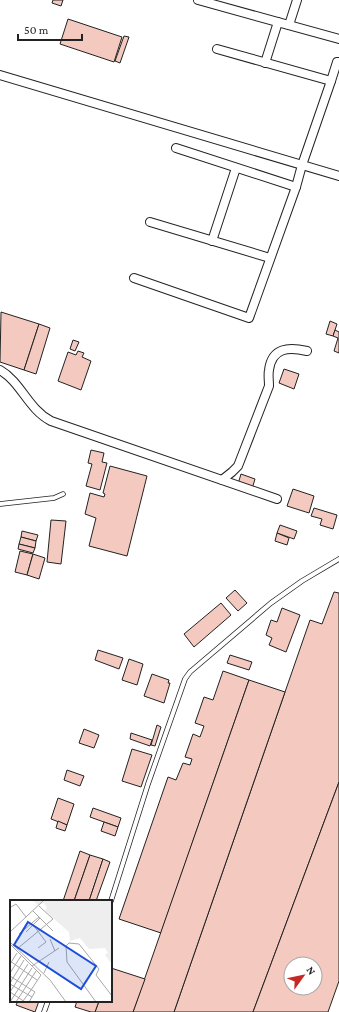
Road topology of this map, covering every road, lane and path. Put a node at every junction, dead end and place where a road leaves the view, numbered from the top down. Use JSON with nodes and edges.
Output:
{"nodes":[{"id":1,"x":198,"y":0,"type":"edge"},
{"id":2,"x":297,"y":0,"type":"edge"},
{"id":3,"x":278,"y":22,"type":"junction"},
{"id":4,"x":288,"y":25,"type":"junction"},
{"id":5,"x":339,"y":39,"type":"edge"},
{"id":6,"x":216,"y":49,"type":"dead end"},
{"id":7,"x":338,"y":60,"type":"edge"},
{"id":8,"x":265,"y":63,"type":"junction"},
{"id":9,"x":0,"y":75,"type":"edge"},
{"id":10,"x":331,"y":81,"type":"junction"},
{"id":11,"x":176,"y":148,"type":"dead end"},
{"id":12,"x":302,"y":165,"type":"junction"},
{"id":13,"x":236,"y":168,"type":"junction"},
{"id":14,"x":339,"y":176,"type":"edge"},
{"id":15,"x":296,"y":187,"type":"junction"},
{"id":16,"x":150,"y":222,"type":"dead end"},
{"id":17,"x":212,"y":241,"type":"junction"},
{"id":18,"x":270,"y":258,"type":"junction"},
{"id":19,"x":134,"y":278,"type":"dead end"},
{"id":20,"x":307,"y":351,"type":"dead end"},
{"id":21,"x":0,"y":370,"type":"edge"},
{"id":22,"x":222,"y":480,"type":"junction"},
{"id":23,"x":63,"y":494,"type":"dead end"},
{"id":24,"x":277,"y":499,"type":"dead end"},
{"id":25,"x":0,"y":504,"type":"edge"},
{"id":26,"x":339,"y":560,"type":"edge"},
{"id":27,"x":111,"y":900,"type":"edge"},
{"id":28,"x":48,"y":1002,"type":"edge"},
{"id":29,"x":44,"y":1012,"type":"edge"}],
"edges":[{"from":1,"to":3,"type":"street"},
{"from":2,"to":4,"type":"street"},
{"from":3,"to":4,"type":"street"},
{"from":3,"to":8,"type":"street"},
{"from":4,"to":5,"type":"street"},
{"from":6,"to":8,"type":"street"},
{"from":7,"to":10,"type":"street"},
{"from":8,"to":10,"type":"street"},
{"from":9,"to":12,"type":"street"},
{"from":10,"to":12,"type":"street"},
{"from":11,"to":13,"type":"street"},
{"from":12,"to":14,"type":"street"},
{"from":12,"to":15,"type":"street"},
{"from":13,"to":15,"type":"street"},
{"from":13,"to":17,"type":"street"},
{"from":15,"to":18,"type":"street"},
{"from":16,"to":17,"type":"street"},
{"from":17,"to":18,"type":"street"},
{"from":18,"to":19,"type":"street"},
{"from":20,"to":22,"type":"street"},
{"from":21,"to":22,"type":"street"},
{"from":22,"to":24,"type":"street"},
{"from":23,"to":25,"type":"lane"},
{"from":26,"to":27,"type":"lane"},
{"from":28,"to":29,"type":"lane"}]}
